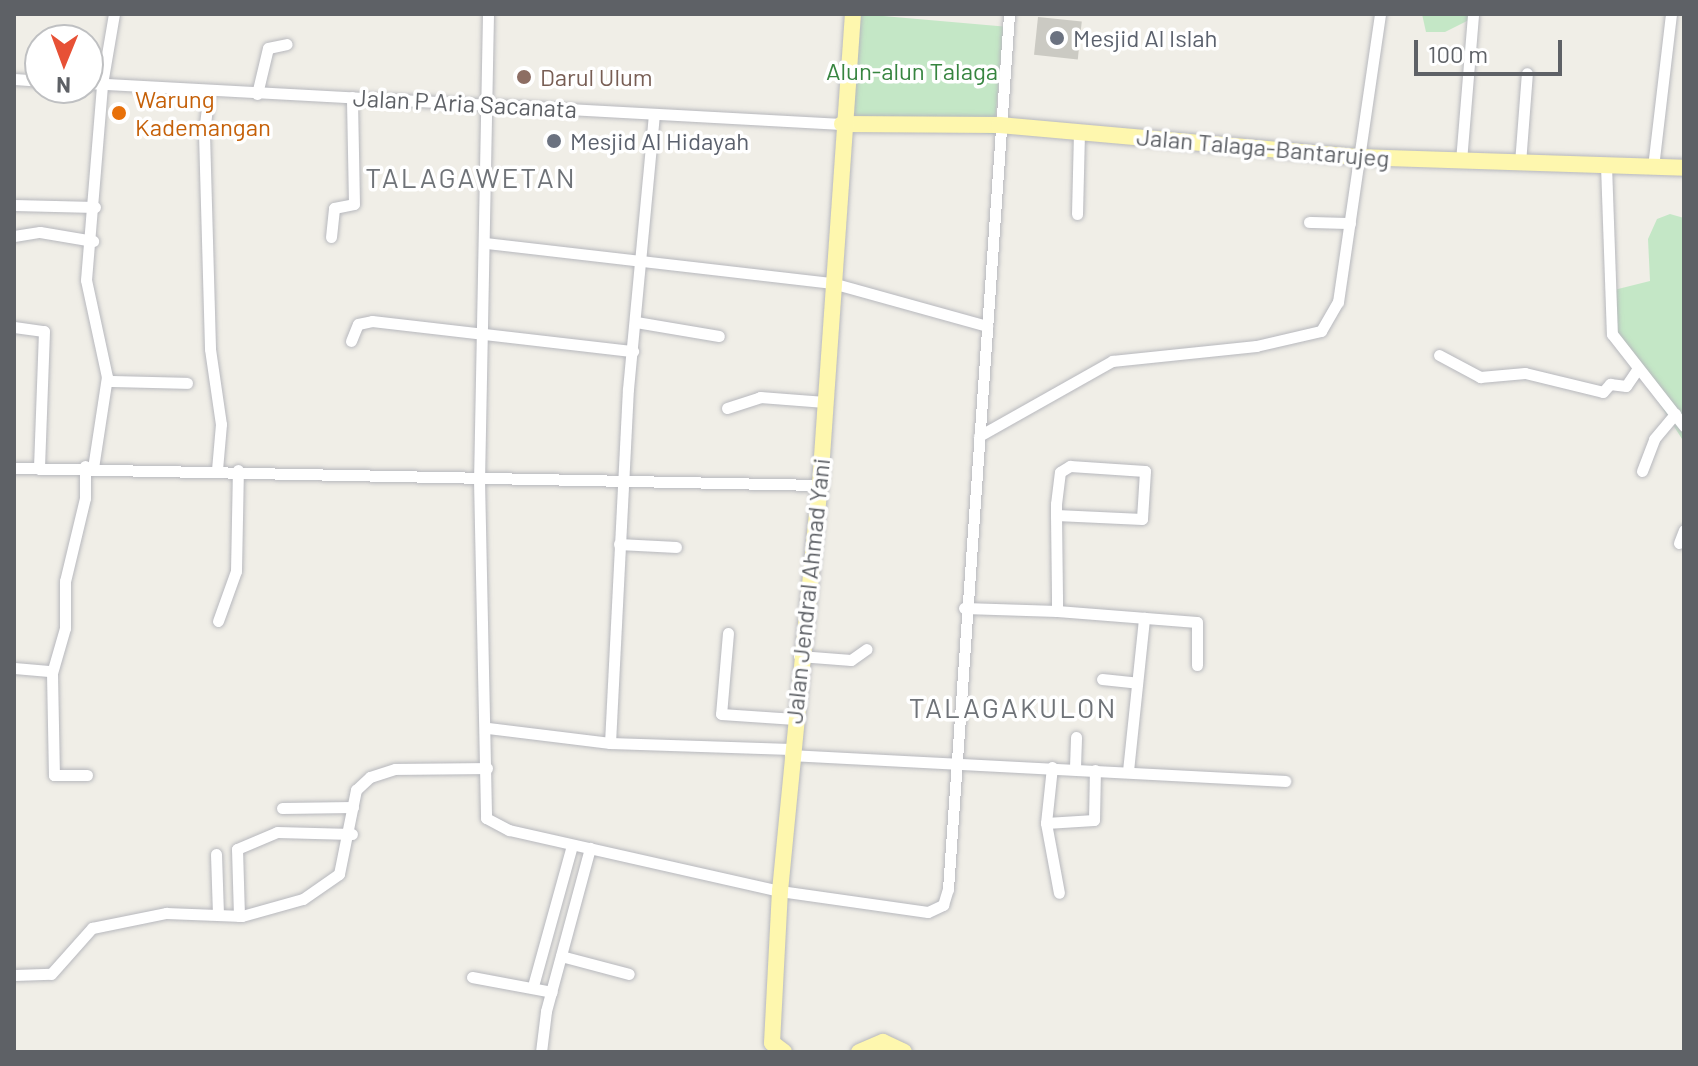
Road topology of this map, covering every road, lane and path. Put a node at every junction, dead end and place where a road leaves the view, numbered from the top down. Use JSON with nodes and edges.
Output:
{"nodes":[{"id":1,"x":114,"y":14,"type":"edge"},
{"id":2,"x":488,"y":14,"type":"edge"},
{"id":3,"x":853,"y":14,"type":"edge"},
{"id":4,"x":1009,"y":14,"type":"edge"},
{"id":5,"x":1380,"y":14,"type":"edge"},
{"id":6,"x":1473,"y":14,"type":"edge"},
{"id":7,"x":1673,"y":14,"type":"edge"},
{"id":8,"x":1684,"y":15,"type":"edge"},
{"id":9,"x":287,"y":44,"type":"dead end"},
{"id":10,"x":104,"y":72,"type":"edge"},
{"id":11,"x":1527,"y":73,"type":"dead end"},
{"id":12,"x":104,"y":84,"type":"edge"},
{"id":13,"x":209,"y":91,"type":"junction"},
{"id":14,"x":257,"y":94,"type":"junction"},
{"id":15,"x":352,"y":97,"type":"junction"},
{"id":16,"x":101,"y":104,"type":"edge"},
{"id":17,"x":486,"y":105,"type":"junction"},
{"id":18,"x":654,"y":114,"type":"junction"},
{"id":19,"x":842,"y":124,"type":"junction"},
{"id":20,"x":999,"y":125,"type":"junction"},
{"id":21,"x":1079,"y":132,"type":"junction"},
{"id":22,"x":1357,"y":157,"type":"junction"},
{"id":23,"x":1461,"y":161,"type":"junction"},
{"id":24,"x":1520,"y":163,"type":"junction"},
{"id":25,"x":1606,"y":165,"type":"junction"},
{"id":26,"x":1653,"y":167,"type":"junction"},
{"id":27,"x":1684,"y":168,"type":"edge"},
{"id":28,"x":14,"y":205,"type":"edge"},
{"id":29,"x":95,"y":207,"type":"junction"},
{"id":30,"x":1077,"y":214,"type":"dead end"},
{"id":31,"x":1309,"y":222,"type":"dead end"},
{"id":32,"x":1350,"y":223,"type":"junction"},
{"id":33,"x":14,"y":236,"type":"edge"},
{"id":34,"x":331,"y":237,"type":"dead end"},
{"id":35,"x":93,"y":241,"type":"junction"},
{"id":36,"x":486,"y":243,"type":"junction"},
{"id":37,"x":642,"y":263,"type":"junction"},
{"id":38,"x":832,"y":283,"type":"junction"},
{"id":39,"x":636,"y":322,"type":"junction"},
{"id":40,"x":987,"y":326,"type":"junction"},
{"id":41,"x":14,"y":327,"type":"edge"},
{"id":42,"x":719,"y":336,"type":"dead end"},
{"id":43,"x":480,"y":337,"type":"junction"},
{"id":44,"x":351,"y":341,"type":"dead end"},
{"id":45,"x":633,"y":351,"type":"junction"},
{"id":46,"x":1439,"y":355,"type":"dead end"},
{"id":47,"x":1636,"y":371,"type":"junction"},
{"id":48,"x":107,"y":381,"type":"junction"},
{"id":49,"x":187,"y":383,"type":"dead end"},
{"id":50,"x":825,"y":402,"type":"junction"},
{"id":51,"x":727,"y":408,"type":"dead end"},
{"id":52,"x":1675,"y":414,"type":"junction"},
{"id":53,"x":1684,"y":426,"type":"edge"},
{"id":54,"x":979,"y":436,"type":"junction"},
{"id":55,"x":89,"y":467,"type":"junction"},
{"id":56,"x":14,"y":468,"type":"edge"},
{"id":57,"x":39,"y":469,"type":"junction"},
{"id":58,"x":217,"y":470,"type":"junction"},
{"id":59,"x":238,"y":470,"type":"junction"},
{"id":60,"x":1642,"y":471,"type":"dead end"},
{"id":61,"x":479,"y":479,"type":"junction"},
{"id":62,"x":623,"y":482,"type":"junction"},
{"id":63,"x":820,"y":485,"type":"junction"},
{"id":64,"x":1056,"y":515,"type":"junction"},
{"id":65,"x":1684,"y":530,"type":"edge"},
{"id":66,"x":1679,"y":543,"type":"dead end"},
{"id":67,"x":619,"y":544,"type":"junction"},
{"id":68,"x":676,"y":547,"type":"dead end"},
{"id":69,"x":964,"y":608,"type":"junction"},
{"id":70,"x":1057,"y":611,"type":"junction"},
{"id":71,"x":1144,"y":618,"type":"junction"},
{"id":72,"x":218,"y":621,"type":"dead end"},
{"id":73,"x":728,"y":633,"type":"dead end"},
{"id":74,"x":867,"y":649,"type":"dead end"},
{"id":75,"x":799,"y":656,"type":"junction"},
{"id":76,"x":1197,"y":665,"type":"dead end"},
{"id":77,"x":14,"y":668,"type":"edge"},
{"id":78,"x":52,"y":671,"type":"junction"},
{"id":79,"x":1102,"y":679,"type":"dead end"},
{"id":80,"x":1133,"y":682,"type":"junction"},
{"id":81,"x":795,"y":719,"type":"junction"},
{"id":82,"x":488,"y":728,"type":"junction"},
{"id":83,"x":1076,"y":737,"type":"dead end"},
{"id":84,"x":610,"y":743,"type":"junction"},
{"id":85,"x":790,"y":752,"type":"junction"},
{"id":86,"x":957,"y":762,"type":"junction"},
{"id":87,"x":1052,"y":767,"type":"junction"},
{"id":88,"x":1075,"y":767,"type":"junction"},
{"id":89,"x":487,"y":768,"type":"junction"},
{"id":90,"x":1095,"y":770,"type":"junction"},
{"id":91,"x":1128,"y":771,"type":"junction"},
{"id":92,"x":87,"y":775,"type":"dead end"},
{"id":93,"x":1285,"y":781,"type":"dead end"},
{"id":94,"x":353,"y":807,"type":"junction"},
{"id":95,"x":282,"y":808,"type":"dead end"},
{"id":96,"x":1046,"y":823,"type":"junction"},
{"id":97,"x":352,"y":834,"type":"junction"},
{"id":98,"x":572,"y":845,"type":"junction"},
{"id":99,"x":590,"y":848,"type":"junction"},
{"id":100,"x":216,"y":854,"type":"dead end"},
{"id":101,"x":780,"y":891,"type":"junction"},
{"id":102,"x":1059,"y":893,"type":"dead end"},
{"id":103,"x":218,"y":915,"type":"junction"},
{"id":104,"x":239,"y":916,"type":"junction"},
{"id":105,"x":561,"y":956,"type":"junction"},
{"id":106,"x":629,"y":974,"type":"dead end"},
{"id":107,"x":14,"y":975,"type":"edge"},
{"id":108,"x":472,"y":977,"type":"dead end"},
{"id":109,"x":533,"y":986,"type":"junction"},
{"id":110,"x":552,"y":992,"type":"junction"},
{"id":111,"x":541,"y":1052,"type":"edge"},
{"id":112,"x":784,"y":1052,"type":"edge"},
{"id":113,"x":859,"y":1052,"type":"edge"},
{"id":114,"x":904,"y":1052,"type":"edge"}],
"edges":[{"from":1,"to":10,"type":"street"},
{"from":2,"to":17,"type":"street"},
{"from":3,"to":19,"type":"main road","name":"Jalan Jendral Ahmad Yani"},
{"from":4,"to":20,"type":"street"},
{"from":5,"to":22,"type":"street"},
{"from":6,"to":23,"type":"street"},
{"from":7,"to":8,"type":"street"},
{"from":7,"to":26,"type":"street"},
{"from":9,"to":14,"type":"street"},
{"from":11,"to":24,"type":"street"},
{"from":12,"to":13,"type":"street","name":"Jalan P Aria Sacanata"},
{"from":13,"to":14,"type":"street","name":"Jalan P Aria Sacanata"},
{"from":13,"to":58,"type":"street"},
{"from":14,"to":15,"type":"street","name":"Jalan P Aria Sacanata"},
{"from":15,"to":17,"type":"street","name":"Jalan P Aria Sacanata"},
{"from":15,"to":34,"type":"street"},
{"from":16,"to":29,"type":"street"},
{"from":17,"to":18,"type":"street","name":"Jalan P Aria Sacanata"},
{"from":17,"to":36,"type":"street"},
{"from":18,"to":19,"type":"street","name":"Jalan P Aria Sacanata"},
{"from":18,"to":37,"type":"street"},
{"from":19,"to":20,"type":"main road","name":"Jalan Talaga-Bantarujeg"},
{"from":19,"to":38,"type":"main road","name":"Jalan Jendral Ahmad Yani"},
{"from":20,"to":21,"type":"main road","name":"Jalan Talaga-Bantarujeg"},
{"from":20,"to":40,"type":"street"},
{"from":21,"to":22,"type":"main road","name":"Jalan Talaga-Bantarujeg"},
{"from":21,"to":30,"type":"street"},
{"from":22,"to":23,"type":"main road","name":"Jalan Talaga-Bantarujeg"},
{"from":22,"to":32,"type":"street"},
{"from":23,"to":24,"type":"main road","name":"Jalan Talaga-Bantarujeg"},
{"from":24,"to":25,"type":"main road","name":"Jalan Talaga-Bantarujeg"},
{"from":25,"to":26,"type":"main road","name":"Jalan Talaga-Bantarujeg"},
{"from":25,"to":47,"type":"street"},
{"from":26,"to":27,"type":"main road","name":"Jalan Talaga-Bantarujeg"},
{"from":28,"to":29,"type":"street"},
{"from":29,"to":35,"type":"street"},
{"from":31,"to":32,"type":"street"},
{"from":32,"to":54,"type":"street"},
{"from":33,"to":35,"type":"street"},
{"from":35,"to":48,"type":"street"},
{"from":36,"to":37,"type":"street"},
{"from":36,"to":43,"type":"street"},
{"from":37,"to":38,"type":"street"},
{"from":37,"to":39,"type":"street"},
{"from":38,"to":40,"type":"street"},
{"from":38,"to":50,"type":"main road","name":"Jalan Jendral Ahmad Yani"},
{"from":39,"to":42,"type":"street"},
{"from":39,"to":45,"type":"street"},
{"from":40,"to":54,"type":"street"},
{"from":41,"to":57,"type":"street"},
{"from":43,"to":44,"type":"street"},
{"from":43,"to":45,"type":"street"},
{"from":43,"to":61,"type":"street"},
{"from":45,"to":62,"type":"street"},
{"from":46,"to":47,"type":"street"},
{"from":47,"to":52,"type":"street"},
{"from":48,"to":49,"type":"street"},
{"from":48,"to":55,"type":"street"},
{"from":50,"to":51,"type":"street"},
{"from":50,"to":63,"type":"main road","name":"Jalan Jendral Ahmad Yani"},
{"from":52,"to":53,"type":"street"},
{"from":52,"to":60,"type":"street"},
{"from":54,"to":69,"type":"street"},
{"from":55,"to":57,"type":"street"},
{"from":55,"to":58,"type":"street"},
{"from":55,"to":78,"type":"street"},
{"from":56,"to":57,"type":"street"},
{"from":58,"to":59,"type":"street"},
{"from":59,"to":61,"type":"street"},
{"from":59,"to":72,"type":"street"},
{"from":61,"to":62,"type":"street"},
{"from":61,"to":82,"type":"street"},
{"from":62,"to":63,"type":"street"},
{"from":62,"to":67,"type":"street"},
{"from":63,"to":75,"type":"main road","name":"Jalan Jendral Ahmad Yani"},
{"from":64,"to":64,"type":"street"},
{"from":64,"to":70,"type":"street"},
{"from":65,"to":66,"type":"street"},
{"from":67,"to":68,"type":"street"},
{"from":67,"to":84,"type":"street"},
{"from":69,"to":70,"type":"street"},
{"from":69,"to":86,"type":"street"},
{"from":70,"to":71,"type":"street"},
{"from":71,"to":76,"type":"street"},
{"from":71,"to":80,"type":"street"},
{"from":73,"to":81,"type":"street"},
{"from":74,"to":75,"type":"street"},
{"from":75,"to":81,"type":"main road","name":"Jalan Jendral Ahmad Yani"},
{"from":77,"to":78,"type":"street"},
{"from":78,"to":92,"type":"street"},
{"from":79,"to":80,"type":"street"},
{"from":80,"to":91,"type":"street"},
{"from":81,"to":85,"type":"main road","name":"Jalan Jendral Ahmad Yani"},
{"from":82,"to":84,"type":"street"},
{"from":82,"to":89,"type":"street"},
{"from":83,"to":88,"type":"street"},
{"from":84,"to":85,"type":"street"},
{"from":85,"to":86,"type":"street"},
{"from":85,"to":101,"type":"main road","name":"Jalan Jendral Ahmad Yani"},
{"from":86,"to":87,"type":"street"},
{"from":86,"to":101,"type":"street"},
{"from":87,"to":88,"type":"street"},
{"from":87,"to":96,"type":"street"},
{"from":88,"to":90,"type":"street"},
{"from":89,"to":94,"type":"street"},
{"from":89,"to":98,"type":"street"},
{"from":90,"to":91,"type":"street"},
{"from":90,"to":96,"type":"street"},
{"from":91,"to":93,"type":"street"},
{"from":94,"to":95,"type":"street"},
{"from":94,"to":97,"type":"street"},
{"from":96,"to":102,"type":"street"},
{"from":97,"to":104,"type":"street"},
{"from":97,"to":104,"type":"street"},
{"from":98,"to":99,"type":"street"},
{"from":98,"to":109,"type":"street"},
{"from":99,"to":101,"type":"street"},
{"from":99,"to":105,"type":"street"},
{"from":100,"to":103,"type":"street"},
{"from":101,"to":112,"type":"main road","name":"Jalan Jendral Ahmad Yani"},
{"from":103,"to":104,"type":"street"},
{"from":103,"to":107,"type":"street"},
{"from":105,"to":106,"type":"street"},
{"from":105,"to":110,"type":"street"},
{"from":108,"to":109,"type":"street"},
{"from":109,"to":110,"type":"street"},
{"from":110,"to":111,"type":"street"},
{"from":113,"to":114,"type":"main road"}]}
